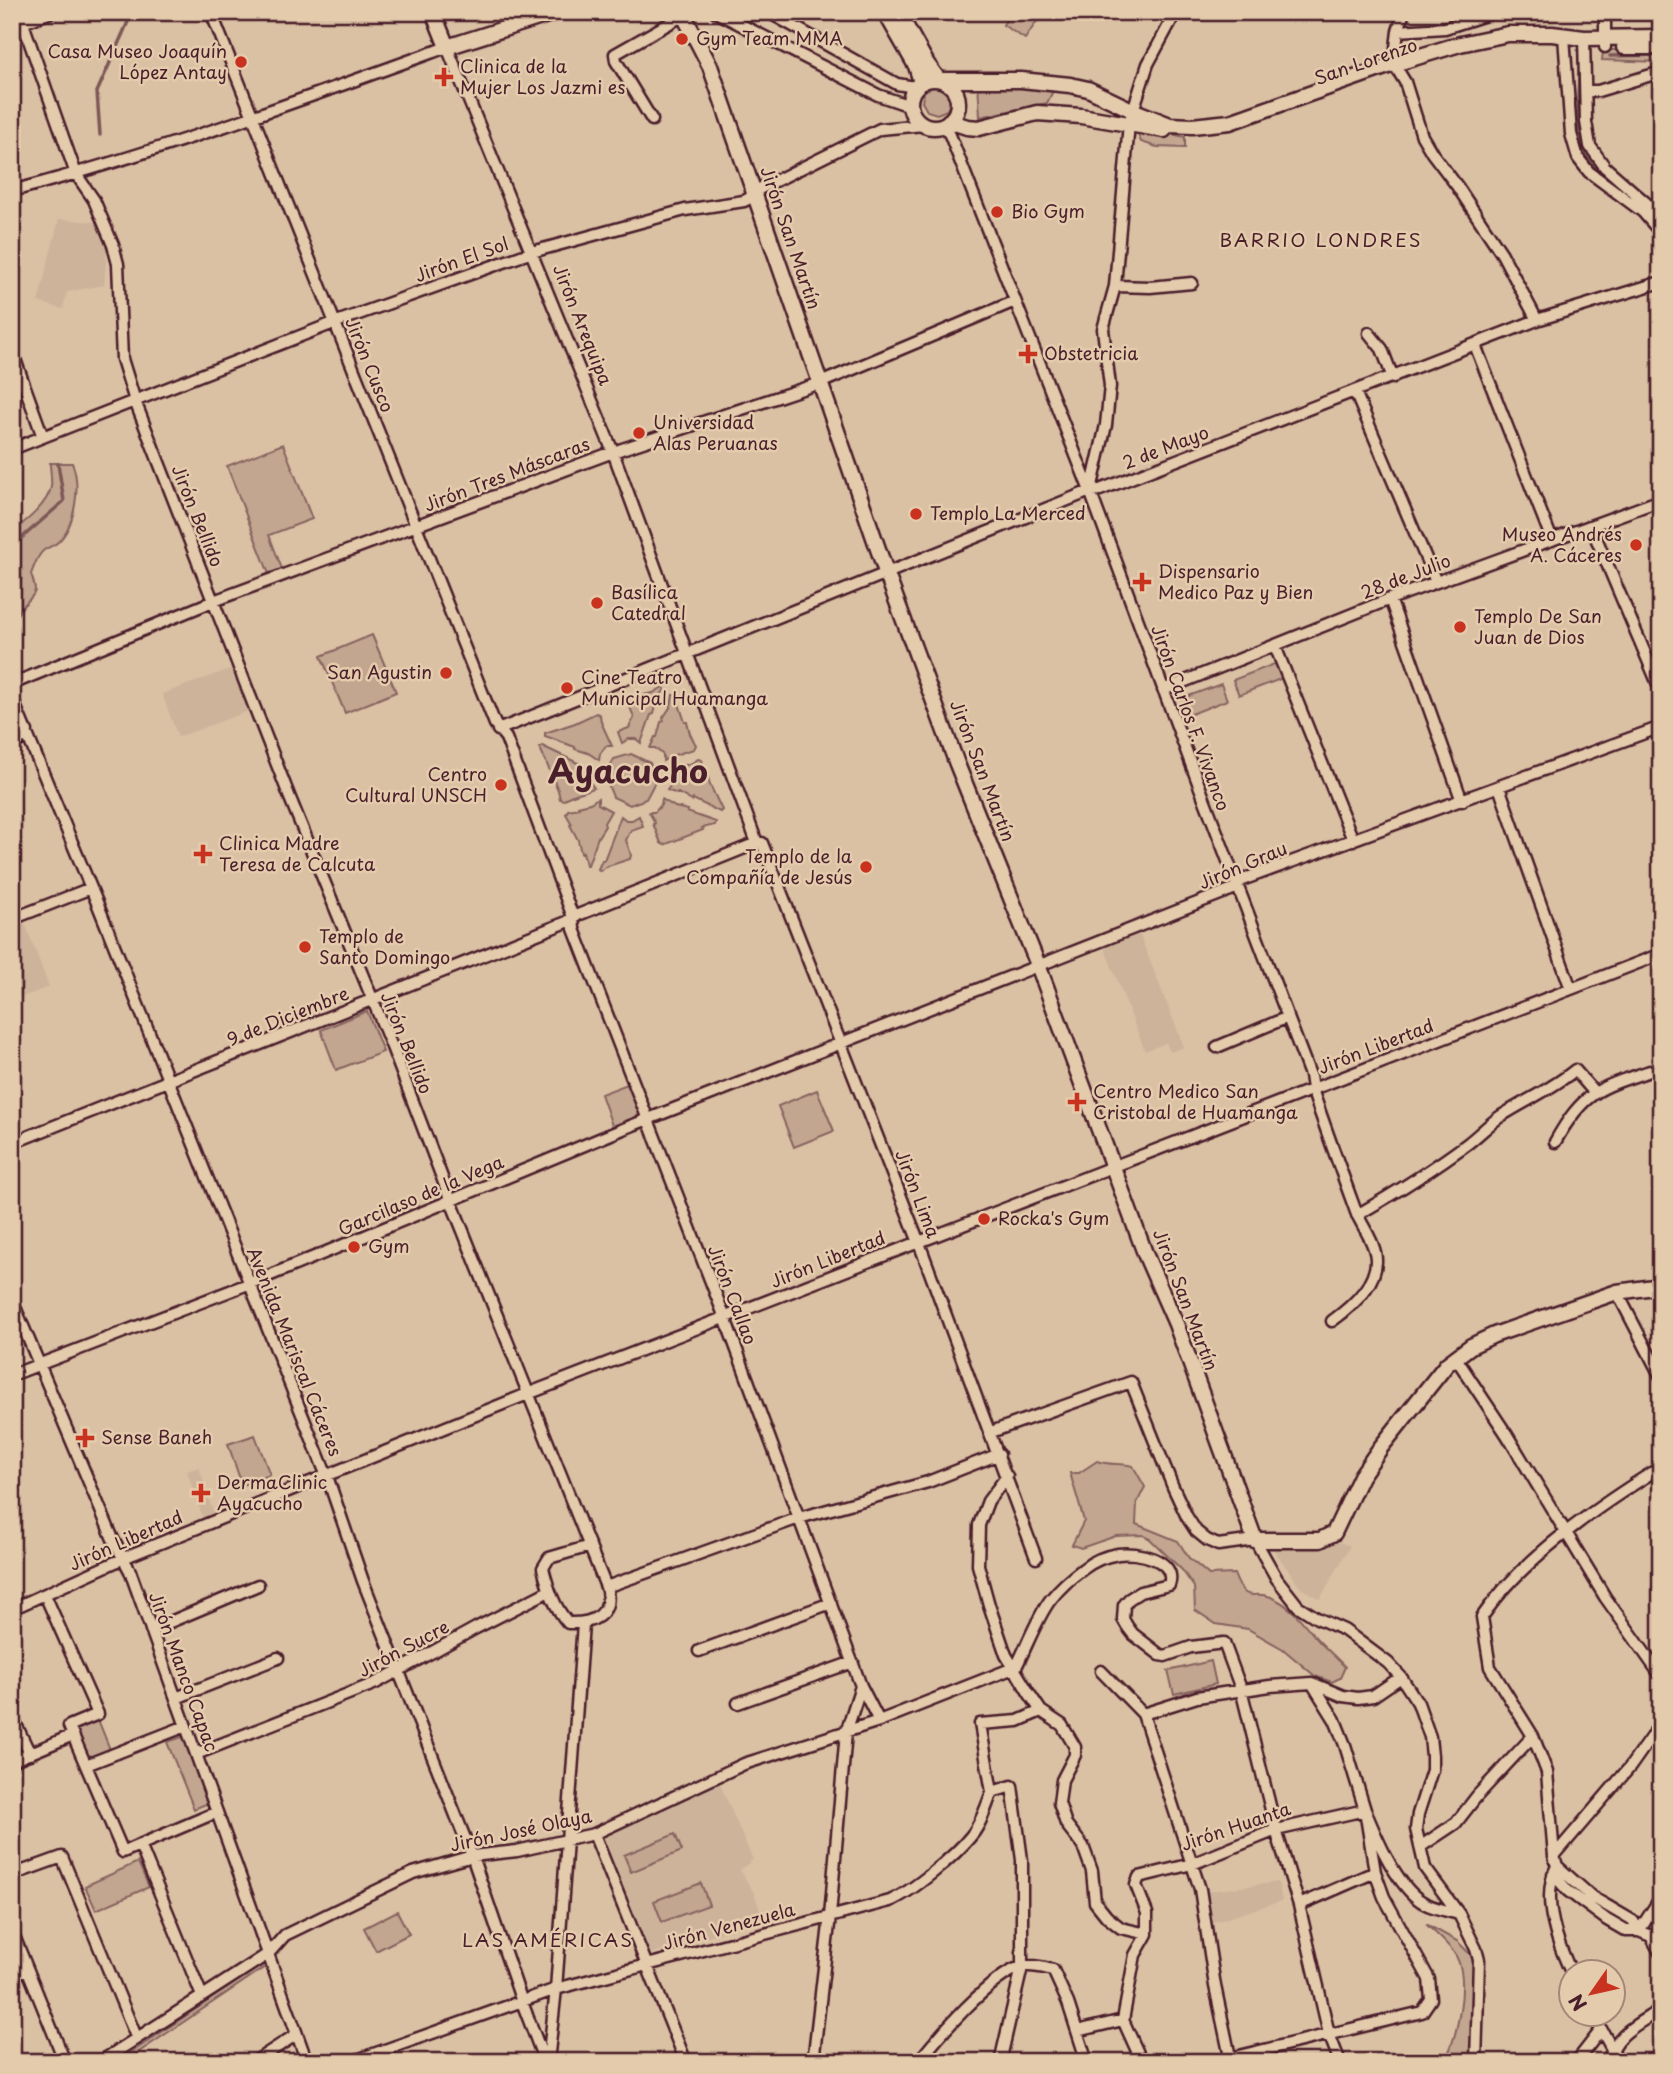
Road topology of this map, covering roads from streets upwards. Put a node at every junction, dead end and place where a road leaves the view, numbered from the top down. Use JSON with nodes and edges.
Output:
{"nodes":[{"id":1,"x":51,"y":12,"type":"edge"},
{"id":2,"x":211,"y":12,"type":"edge"},
{"id":3,"x":433,"y":12,"type":"edge"},
{"id":4,"x":557,"y":12,"type":"edge"},
{"id":5,"x":716,"y":12,"type":"edge"},
{"id":6,"x":768,"y":12,"type":"edge"},
{"id":7,"x":886,"y":12,"type":"edge"},
{"id":8,"x":898,"y":12,"type":"edge"},
{"id":9,"x":1176,"y":12,"type":"edge"},
{"id":10,"x":1405,"y":12,"type":"edge"},
{"id":11,"x":1495,"y":12,"type":"edge"},
{"id":12,"x":1605,"y":12,"type":"edge"},
{"id":13,"x":683,"y":14,"type":"edge"},
{"id":14,"x":21,"y":17,"type":"edge"},
{"id":15,"x":12,"y":27,"type":"edge"},
{"id":16,"x":1398,"y":32,"type":"junction"},
{"id":17,"x":1661,"y":37,"type":"edge"},
{"id":18,"x":1564,"y":39,"type":"junction"},
{"id":19,"x":1584,"y":42,"type":"junction"},
{"id":20,"x":1605,"y":42,"type":"junction"},
{"id":21,"x":447,"y":47,"type":"junction"},
{"id":22,"x":1661,"y":47,"type":"edge"},
{"id":23,"x":1396,"y":68,"type":"junction"},
{"id":24,"x":1661,"y":72,"type":"edge"},
{"id":25,"x":940,"y":79,"type":"junction"},
{"id":26,"x":918,"y":85,"type":"junction"},
{"id":27,"x":1586,"y":91,"type":"junction"},
{"id":28,"x":910,"y":106,"type":"junction"},
{"id":29,"x":252,"y":117,"type":"junction"},
{"id":30,"x":1130,"y":117,"type":"junction"},
{"id":31,"x":652,"y":120,"type":"dead end"},
{"id":32,"x":946,"y":123,"type":"junction"},
{"id":33,"x":925,"y":125,"type":"junction"},
{"id":34,"x":76,"y":174,"type":"junction"},
{"id":35,"x":12,"y":191,"type":"edge"},
{"id":36,"x":754,"y":192,"type":"junction"},
{"id":37,"x":1661,"y":216,"type":"edge"},
{"id":38,"x":1661,"y":233,"type":"edge"},
{"id":39,"x":532,"y":252,"type":"junction"},
{"id":40,"x":1192,"y":282,"type":"dead end"},
{"id":41,"x":1661,"y":282,"type":"edge"},
{"id":42,"x":1115,"y":286,"type":"junction"},
{"id":43,"x":1015,"y":301,"type":"junction"},
{"id":44,"x":1537,"y":320,"type":"junction"},
{"id":45,"x":335,"y":323,"type":"junction"},
{"id":46,"x":1369,"y":333,"type":"dead end"},
{"id":47,"x":1475,"y":345,"type":"junction"},
{"id":48,"x":12,"y":351,"type":"edge"},
{"id":49,"x":1393,"y":378,"type":"junction"},
{"id":50,"x":820,"y":383,"type":"junction"},
{"id":51,"x":1355,"y":393,"type":"junction"},
{"id":52,"x":135,"y":401,"type":"junction"},
{"id":53,"x":43,"y":437,"type":"junction"},
{"id":54,"x":12,"y":449,"type":"edge"},
{"id":55,"x":613,"y":452,"type":"junction"},
{"id":56,"x":1090,"y":491,"type":"junction"},
{"id":57,"x":1661,"y":500,"type":"edge"},
{"id":58,"x":415,"y":526,"type":"junction"},
{"id":59,"x":1591,"y":526,"type":"junction"},
{"id":60,"x":1552,"y":540,"type":"junction"},
{"id":61,"x":886,"y":572,"type":"junction"},
{"id":62,"x":1436,"y":582,"type":"junction"},
{"id":63,"x":1390,"y":599,"type":"junction"},
{"id":64,"x":214,"y":601,"type":"junction"},
{"id":65,"x":1275,"y":646,"type":"junction"},
{"id":66,"x":687,"y":655,"type":"junction"},
{"id":67,"x":12,"y":684,"type":"edge"},
{"id":68,"x":1163,"y":690,"type":"junction"},
{"id":69,"x":1661,"y":691,"type":"edge"},
{"id":70,"x":12,"y":698,"type":"edge"},
{"id":71,"x":1661,"y":727,"type":"edge"},
{"id":72,"x":498,"y":730,"type":"junction"},
{"id":73,"x":27,"y":731,"type":"junction"},
{"id":74,"x":12,"y":748,"type":"edge"},
{"id":75,"x":1499,"y":787,"type":"junction"},
{"id":76,"x":1462,"y":801,"type":"junction"},
{"id":77,"x":1353,"y":840,"type":"junction"},
{"id":78,"x":760,"y":843,"type":"junction"},
{"id":79,"x":1237,"y":884,"type":"junction"},
{"id":80,"x":91,"y":888,"type":"junction"},
{"id":81,"x":573,"y":916,"type":"junction"},
{"id":82,"x":12,"y":919,"type":"edge"},
{"id":83,"x":1661,"y":954,"type":"edge"},
{"id":84,"x":1038,"y":965,"type":"junction"},
{"id":85,"x":1572,"y":989,"type":"junction"},
{"id":86,"x":372,"y":1000,"type":"junction"},
{"id":87,"x":1288,"y":1017,"type":"junction"},
{"id":88,"x":842,"y":1043,"type":"junction"},
{"id":89,"x":1217,"y":1047,"type":"dead end"},
{"id":90,"x":1650,"y":1071,"type":"dead end"},
{"id":91,"x":169,"y":1082,"type":"junction"},
{"id":92,"x":1312,"y":1089,"type":"junction"},
{"id":93,"x":1594,"y":1092,"type":"junction"},
{"id":94,"x":647,"y":1120,"type":"junction"},
{"id":95,"x":1555,"y":1142,"type":"dead end"},
{"id":96,"x":12,"y":1143,"type":"edge"},
{"id":97,"x":1114,"y":1165,"type":"junction"},
{"id":98,"x":451,"y":1201,"type":"junction"},
{"id":99,"x":1357,"y":1215,"type":"junction"},
{"id":100,"x":918,"y":1240,"type":"junction"},
{"id":101,"x":250,"y":1284,"type":"junction"},
{"id":102,"x":1661,"y":1286,"type":"edge"},
{"id":103,"x":1617,"y":1292,"type":"junction"},
{"id":104,"x":12,"y":1300,"type":"edge"},
{"id":105,"x":724,"y":1318,"type":"junction"},
{"id":106,"x":1332,"y":1321,"type":"dead end"},
{"id":107,"x":1456,"y":1358,"type":"junction"},
{"id":108,"x":40,"y":1364,"type":"junction"},
{"id":109,"x":12,"y":1375,"type":"edge"},
{"id":110,"x":1661,"y":1377,"type":"edge"},
{"id":111,"x":530,"y":1393,"type":"junction"},
{"id":112,"x":991,"y":1432,"type":"junction"},
{"id":113,"x":999,"y":1454,"type":"junction"},
{"id":114,"x":1661,"y":1467,"type":"edge"},
{"id":115,"x":326,"y":1475,"type":"junction"},
{"id":116,"x":1007,"y":1476,"type":"junction"},
{"id":117,"x":799,"y":1518,"type":"junction"},
{"id":118,"x":1567,"y":1533,"type":"junction"},
{"id":119,"x":1255,"y":1540,"type":"junction"},
{"id":120,"x":590,"y":1546,"type":"junction"},
{"id":121,"x":1036,"y":1558,"type":"dead end"},
{"id":122,"x":123,"y":1559,"type":"junction"},
{"id":123,"x":258,"y":1585,"type":"dead end"},
{"id":124,"x":606,"y":1587,"type":"junction"},
{"id":125,"x":549,"y":1591,"type":"junction"},
{"id":126,"x":45,"y":1595,"type":"junction"},
{"id":127,"x":831,"y":1603,"type":"junction"},
{"id":128,"x":12,"y":1609,"type":"edge"},
{"id":129,"x":583,"y":1624,"type":"junction"},
{"id":130,"x":151,"y":1630,"type":"junction"},
{"id":131,"x":699,"y":1651,"type":"dead end"},
{"id":132,"x":278,"y":1658,"type":"dead end"},
{"id":133,"x":853,"y":1662,"type":"junction"},
{"id":134,"x":1016,"y":1667,"type":"junction"},
{"id":135,"x":398,"y":1671,"type":"junction"},
{"id":136,"x":1101,"y":1671,"type":"dead end"},
{"id":137,"x":1401,"y":1676,"type":"junction"},
{"id":138,"x":1661,"y":1676,"type":"edge"},
{"id":139,"x":1312,"y":1683,"type":"junction"},
{"id":140,"x":860,"y":1686,"type":"junction"},
{"id":141,"x":1241,"y":1689,"type":"junction"},
{"id":142,"x":176,"y":1698,"type":"junction"},
{"id":143,"x":738,"y":1703,"type":"dead end"},
{"id":144,"x":1041,"y":1711,"type":"junction"},
{"id":145,"x":1143,"y":1714,"type":"junction"},
{"id":146,"x":12,"y":1716,"type":"edge"},
{"id":147,"x":879,"y":1721,"type":"junction"},
{"id":148,"x":1661,"y":1723,"type":"edge"},
{"id":149,"x":186,"y":1726,"type":"junction"},
{"id":150,"x":71,"y":1730,"type":"junction"},
{"id":151,"x":846,"y":1731,"type":"junction"},
{"id":152,"x":1533,"y":1736,"type":"junction"},
{"id":153,"x":30,"y":1754,"type":"junction"},
{"id":154,"x":196,"y":1754,"type":"junction"},
{"id":155,"x":12,"y":1761,"type":"edge"},
{"id":156,"x":86,"y":1765,"type":"junction"},
{"id":157,"x":992,"y":1792,"type":"junction"},
{"id":158,"x":1365,"y":1810,"type":"junction"},
{"id":159,"x":217,"y":1812,"type":"junction"},
{"id":160,"x":1276,"y":1830,"type":"junction"},
{"id":161,"x":594,"y":1834,"type":"junction"},
{"id":162,"x":566,"y":1839,"type":"junction"},
{"id":163,"x":140,"y":1845,"type":"junction"},
{"id":164,"x":1420,"y":1847,"type":"junction"},
{"id":165,"x":472,"y":1856,"type":"junction"},
{"id":166,"x":1192,"y":1864,"type":"junction"},
{"id":167,"x":1555,"y":1865,"type":"junction"},
{"id":168,"x":1375,"y":1872,"type":"junction"},
{"id":169,"x":12,"y":1875,"type":"edge"},
{"id":170,"x":1661,"y":1897,"type":"edge"},
{"id":171,"x":1299,"y":1905,"type":"junction"},
{"id":172,"x":1459,"y":1914,"type":"junction"},
{"id":173,"x":830,"y":1916,"type":"junction"},
{"id":174,"x":12,"y":1931,"type":"edge"},
{"id":175,"x":1639,"y":1931,"type":"junction"},
{"id":176,"x":1147,"y":1934,"type":"junction"},
{"id":177,"x":1656,"y":1938,"type":"edge"},
{"id":178,"x":268,"y":1954,"type":"junction"},
{"id":179,"x":1661,"y":1954,"type":"edge"},
{"id":180,"x":1564,"y":1958,"type":"edge"},
{"id":181,"x":647,"y":1965,"type":"junction"},
{"id":182,"x":1022,"y":1967,"type":"junction"},
{"id":183,"x":27,"y":1969,"type":"junction"},
{"id":184,"x":12,"y":1975,"type":"edge"},
{"id":185,"x":556,"y":1989,"type":"junction"},
{"id":186,"x":202,"y":1996,"type":"junction"},
{"id":187,"x":522,"y":2002,"type":"junction"},
{"id":188,"x":1661,"y":2009,"type":"edge"},
{"id":189,"x":1123,"y":2020,"type":"junction"},
{"id":190,"x":1601,"y":2030,"type":"joint"},
{"id":191,"x":1077,"y":2031,"type":"junction"},
{"id":192,"x":297,"y":2034,"type":"junction"},
{"id":193,"x":1329,"y":2034,"type":"junction"},
{"id":194,"x":137,"y":2039,"type":"junction"},
{"id":195,"x":1612,"y":2047,"type":"junction"},
{"id":196,"x":1230,"y":2057,"type":"junction"},
{"id":197,"x":108,"y":2060,"type":"edge"},
{"id":198,"x":65,"y":2062,"type":"edge"},
{"id":199,"x":254,"y":2062,"type":"edge"},
{"id":200,"x":307,"y":2062,"type":"edge"},
{"id":201,"x":351,"y":2062,"type":"edge"},
{"id":202,"x":547,"y":2062,"type":"edge"},
{"id":203,"x":686,"y":2062,"type":"edge"},
{"id":204,"x":813,"y":2062,"type":"edge"},
{"id":205,"x":918,"y":2062,"type":"edge"},
{"id":206,"x":1000,"y":2062,"type":"edge"},
{"id":207,"x":1087,"y":2062,"type":"edge"},
{"id":208,"x":1142,"y":2062,"type":"edge"},
{"id":209,"x":1214,"y":2062,"type":"edge"},
{"id":210,"x":1340,"y":2062,"type":"edge"},
{"id":211,"x":1476,"y":2062,"type":"edge"},
{"id":212,"x":1576,"y":2062,"type":"edge"},
{"id":213,"x":1608,"y":2062,"type":"edge"},
{"id":214,"x":1619,"y":2062,"type":"edge"}],
"edges":[{"from":1,"to":14,"type":"street"},
{"from":2,"to":29,"type":"street","name":"Jirón Cusco"},
{"from":3,"to":21,"type":"street","name":"Jirón Arequipa"},
{"from":4,"to":21,"type":"street"},
{"from":5,"to":28,"type":"street"},
{"from":6,"to":26,"type":"street"},
{"from":7,"to":26,"type":"street"},
{"from":8,"to":25,"type":"street"},
{"from":9,"to":30,"type":"street"},
{"from":10,"to":16,"type":"street"},
{"from":11,"to":16,"type":"street"},
{"from":12,"to":20,"type":"street"},
{"from":13,"to":31,"type":"street"},
{"from":13,"to":36,"type":"street","name":"Jirón San Martín"},
{"from":14,"to":15,"type":"street"},
{"from":14,"to":34,"type":"street","name":"Jirón Bellido"},
{"from":16,"to":23,"type":"street"},
{"from":17,"to":20,"type":"street","name":"San Lorenzo"},
{"from":18,"to":19,"type":"street","name":"San Lorenzo"},
{"from":18,"to":23,"type":"street","name":"San Lorenzo"},
{"from":18,"to":23,"type":"street","name":"San Lorenzo"},
{"from":18,"to":38,"type":"street"},
{"from":19,"to":20,"type":"street","name":"San Lorenzo"},
{"from":19,"to":27,"type":"street"},
{"from":20,"to":22,"type":"street","name":"San Lorenzo"},
{"from":21,"to":29,"type":"street"},
{"from":21,"to":39,"type":"street","name":"Jirón Arequipa"},
{"from":23,"to":30,"type":"street","name":"San Lorenzo"},
{"from":23,"to":44,"type":"street"},
{"from":24,"to":27,"type":"street"},
{"from":25,"to":26,"type":"street"},
{"from":25,"to":30,"type":"street"},
{"from":25,"to":32,"type":"street"},
{"from":26,"to":28,"type":"street"},
{"from":27,"to":37,"type":"street"},
{"from":28,"to":33,"type":"street"},
{"from":29,"to":34,"type":"street"},
{"from":29,"to":45,"type":"street","name":"Jirón Cusco"},
{"from":30,"to":32,"type":"street"},
{"from":30,"to":42,"type":"street"},
{"from":32,"to":33,"type":"street"},
{"from":32,"to":43,"type":"street","name":"Jirón Carlos F. Vivanco"},
{"from":33,"to":36,"type":"street","name":"Jirón El Sol"},
{"from":34,"to":35,"type":"street"},
{"from":34,"to":52,"type":"street","name":"Jirón Bellido"},
{"from":36,"to":39,"type":"street","name":"Jirón El Sol"},
{"from":36,"to":50,"type":"street","name":"Jirón San Martín"},
{"from":39,"to":45,"type":"street","name":"Jirón El Sol"},
{"from":39,"to":55,"type":"street","name":"Jirón Arequipa"},
{"from":40,"to":42,"type":"street"},
{"from":41,"to":44,"type":"street","name":"2 de Mayo"},
{"from":42,"to":56,"type":"street"},
{"from":43,"to":50,"type":"street","name":"Jirón Tres Máscaras"},
{"from":43,"to":56,"type":"street","name":"Jirón Carlos F. Vivanco"},
{"from":44,"to":47,"type":"street","name":"2 de Mayo"},
{"from":45,"to":52,"type":"street","name":"Jirón El Sol"},
{"from":45,"to":58,"type":"street","name":"Jirón Cusco"},
{"from":46,"to":49,"type":"street"},
{"from":47,"to":49,"type":"street","name":"2 de Mayo"},
{"from":47,"to":60,"type":"street"},
{"from":48,"to":53,"type":"street"},
{"from":49,"to":51,"type":"street","name":"2 de Mayo"},
{"from":50,"to":55,"type":"street","name":"Jirón Tres Máscaras"},
{"from":50,"to":61,"type":"street","name":"Jirón San Martín"},
{"from":51,"to":56,"type":"street","name":"2 de Mayo"},
{"from":51,"to":62,"type":"street"},
{"from":52,"to":53,"type":"street","name":"Jirón El Sol"},
{"from":52,"to":64,"type":"street","name":"Jirón Bellido"},
{"from":53,"to":54,"type":"street","name":"Jirón El Sol"},
{"from":55,"to":58,"type":"street","name":"Jirón Tres Máscaras"},
{"from":55,"to":66,"type":"street","name":"Jirón Arequipa"},
{"from":56,"to":61,"type":"street","name":"2 de Mayo"},
{"from":56,"to":68,"type":"street","name":"Jirón Carlos F. Vivanco"},
{"from":57,"to":59,"type":"street","name":"28 de Julio"},
{"from":58,"to":64,"type":"street","name":"Jirón Tres Máscaras"},
{"from":58,"to":72,"type":"street","name":"Jirón Cusco"},
{"from":59,"to":60,"type":"street","name":"28 de Julio"},
{"from":59,"to":69,"type":"street"},
{"from":60,"to":62,"type":"street","name":"28 de Julio"},
{"from":61,"to":66,"type":"street","name":"2 de Mayo"},
{"from":61,"to":84,"type":"street","name":"Jirón San Martín"},
{"from":62,"to":63,"type":"street","name":"28 de Julio"},
{"from":63,"to":65,"type":"street","name":"28 de Julio"},
{"from":63,"to":76,"type":"street"},
{"from":64,"to":67,"type":"street","name":"Jirón Tres Máscaras"},
{"from":64,"to":86,"type":"street","name":"Jirón Bellido"},
{"from":65,"to":68,"type":"street","name":"28 de Julio"},
{"from":65,"to":77,"type":"street"},
{"from":66,"to":72,"type":"street","name":"2 de Mayo"},
{"from":66,"to":78,"type":"street","name":"Jirón Arequipa"},
{"from":68,"to":79,"type":"street","name":"Jirón Carlos F. Vivanco"},
{"from":70,"to":73,"type":"street","name":"Avenida Mariscal Cáceres"},
{"from":71,"to":75,"type":"street","name":"Jirón Grau"},
{"from":72,"to":81,"type":"street","name":"Jirón Cusco"},
{"from":73,"to":74,"type":"street"},
{"from":73,"to":80,"type":"street","name":"Avenida Mariscal Cáceres"},
{"from":75,"to":76,"type":"street","name":"Jirón Grau"},
{"from":75,"to":85,"type":"street"},
{"from":76,"to":77,"type":"street","name":"Jirón Grau"},
{"from":77,"to":79,"type":"street","name":"Jirón Grau"},
{"from":78,"to":81,"type":"street","name":"9 de Diciembre"},
{"from":78,"to":88,"type":"street","name":"Jirón Lima"},
{"from":79,"to":84,"type":"street","name":"Jirón Grau"},
{"from":79,"to":87,"type":"street","name":"Jirón Carlos F. Vivanco"},
{"from":80,"to":82,"type":"street"},
{"from":80,"to":91,"type":"street","name":"Avenida Mariscal Cáceres"},
{"from":81,"to":86,"type":"street","name":"9 de Diciembre"},
{"from":81,"to":94,"type":"street","name":"Jirón Callao"},
{"from":83,"to":85,"type":"street","name":"Jirón Libertad"},
{"from":84,"to":88,"type":"street","name":"Jirón Grau"},
{"from":84,"to":97,"type":"street","name":"Jirón San Martín"},
{"from":85,"to":92,"type":"street","name":"Jirón Libertad"},
{"from":86,"to":91,"type":"street","name":"9 de Diciembre"},
{"from":86,"to":98,"type":"street","name":"Jirón Bellido"},
{"from":87,"to":89,"type":"street"},
{"from":87,"to":92,"type":"street","name":"Jirón Carlos F. Vivanco"},
{"from":88,"to":94,"type":"street","name":"Garcilaso de la Vega"},
{"from":88,"to":100,"type":"street","name":"Jirón Lima"},
{"from":90,"to":93,"type":"street"},
{"from":91,"to":96,"type":"street","name":"9 de Diciembre"},
{"from":91,"to":101,"type":"street","name":"Avenida Mariscal Cáceres"},
{"from":92,"to":97,"type":"street","name":"Jirón Libertad"},
{"from":92,"to":99,"type":"street","name":"Jirón Carlos F. Vivanco"},
{"from":93,"to":95,"type":"street"},
{"from":93,"to":99,"type":"street"},
{"from":94,"to":98,"type":"street","name":"Garcilaso de la Vega"},
{"from":94,"to":105,"type":"street","name":"Jirón Callao"},
{"from":97,"to":100,"type":"street","name":"Jirón Libertad"},
{"from":97,"to":119,"type":"street","name":"Jirón San Martín"},
{"from":98,"to":101,"type":"street","name":"Garcilaso de la Vega"},
{"from":98,"to":111,"type":"street","name":"Jirón Bellido"},
{"from":99,"to":106,"type":"street","name":"Jirón Carlos F. Vivanco"},
{"from":100,"to":105,"type":"street","name":"Jirón Libertad"},
{"from":100,"to":112,"type":"street","name":"Jirón Lima"},
{"from":101,"to":108,"type":"street","name":"Garcilaso de la Vega"},
{"from":101,"to":115,"type":"street","name":"Avenida Mariscal Cáceres"},
{"from":102,"to":103,"type":"street"},
{"from":103,"to":107,"type":"street"},
{"from":103,"to":110,"type":"street"},
{"from":104,"to":108,"type":"street","name":"Jirón Manco Capac"},
{"from":105,"to":111,"type":"street","name":"Jirón Libertad"},
{"from":105,"to":117,"type":"street","name":"Jirón Callao"},
{"from":107,"to":118,"type":"street"},
{"from":107,"to":119,"type":"street"},
{"from":108,"to":109,"type":"street","name":"Garcilaso de la Vega"},
{"from":108,"to":122,"type":"street","name":"Jirón Manco Capac"},
{"from":111,"to":115,"type":"street","name":"Jirón Libertad"},
{"from":111,"to":120,"type":"street","name":"Jirón Bellido"},
{"from":112,"to":113,"type":"street","name":"Jirón Lima"},
{"from":112,"to":119,"type":"street"},
{"from":113,"to":116,"type":"street","name":"Jirón Lima"},
{"from":113,"to":117,"type":"street"},
{"from":114,"to":118,"type":"street"},
{"from":115,"to":122,"type":"street","name":"Jirón Libertad"},
{"from":115,"to":135,"type":"street","name":"Avenida Mariscal Cáceres"},
{"from":116,"to":121,"type":"street","name":"Jirón Lima"},
{"from":116,"to":134,"type":"street"},
{"from":117,"to":124,"type":"street"},
{"from":117,"to":127,"type":"street","name":"Jirón Callao"},
{"from":118,"to":138,"type":"street"},
{"from":118,"to":152,"type":"street"},
{"from":119,"to":137,"type":"street"},
{"from":120,"to":124,"type":"street","name":"Jirón Bellido"},
{"from":120,"to":125,"type":"street"},
{"from":122,"to":126,"type":"street","name":"Jirón Libertad"},
{"from":122,"to":130,"type":"street","name":"Jirón Manco Capac"},
{"from":123,"to":130,"type":"street"},
{"from":124,"to":129,"type":"street"},
{"from":125,"to":129,"type":"street"},
{"from":125,"to":135,"type":"street","name":"Jirón Sucre"},
{"from":126,"to":128,"type":"street","name":"Jirón Libertad"},
{"from":126,"to":150,"type":"street"},
{"from":127,"to":131,"type":"street"},
{"from":127,"to":133,"type":"street","name":"Jirón Callao"},
{"from":129,"to":162,"type":"street"},
{"from":130,"to":142,"type":"street","name":"Jirón Manco Capac"},
{"from":132,"to":142,"type":"street"},
{"from":133,"to":140,"type":"street","name":"Jirón Callao"},
{"from":133,"to":143,"type":"street"},
{"from":134,"to":141,"type":"street"},
{"from":134,"to":144,"type":"street"},
{"from":134,"to":147,"type":"street","name":"Jirón José Olaya"},
{"from":135,"to":154,"type":"street","name":"Jirón Sucre"},
{"from":135,"to":165,"type":"street","name":"Avenida Mariscal Cáceres"},
{"from":136,"to":145,"type":"street"},
{"from":137,"to":139,"type":"street"},
{"from":137,"to":164,"type":"street"},
{"from":139,"to":141,"type":"street"},
{"from":139,"to":158,"type":"street"},
{"from":140,"to":147,"type":"street","name":"Jirón Callao"},
{"from":140,"to":151,"type":"street"},
{"from":141,"to":145,"type":"street"},
{"from":141,"to":160,"type":"street"},
{"from":142,"to":149,"type":"street","name":"Jirón Manco Capac"},
{"from":144,"to":157,"type":"street"},
{"from":144,"to":176,"type":"street"},
{"from":145,"to":166,"type":"street"},
{"from":146,"to":153,"type":"street"},
{"from":147,"to":151,"type":"street","name":"Jirón José Olaya"},
{"from":148,"to":167,"type":"street"},
{"from":149,"to":154,"type":"street","name":"Jirón Manco Capac"},
{"from":149,"to":156,"type":"street"},
{"from":150,"to":153,"type":"street"},
{"from":150,"to":156,"type":"street"},
{"from":151,"to":161,"type":"street","name":"Jirón José Olaya"},
{"from":151,"to":173,"type":"street"},
{"from":152,"to":164,"type":"street"},
{"from":152,"to":167,"type":"street"},
{"from":153,"to":155,"type":"street"},
{"from":154,"to":159,"type":"street","name":"Jirón Manco Capac"},
{"from":156,"to":163,"type":"street"},
{"from":157,"to":173,"type":"street","name":"Jirón Venezuela"},
{"from":157,"to":182,"type":"street"},
{"from":158,"to":160,"type":"street","name":"Jirón Huanta"},
{"from":158,"to":168,"type":"street"},
{"from":158,"to":172,"type":"street"},
{"from":159,"to":163,"type":"street"},
{"from":159,"to":178,"type":"street","name":"Jirón Manco Capac"},
{"from":160,"to":166,"type":"street","name":"Jirón Huanta"},
{"from":160,"to":171,"type":"street"},
{"from":161,"to":162,"type":"street","name":"Jirón José Olaya"},
{"from":161,"to":181,"type":"street"},
{"from":162,"to":165,"type":"street","name":"Jirón José Olaya"},
{"from":162,"to":185,"type":"street"},
{"from":163,"to":186,"type":"street"},
{"from":164,"to":172,"type":"street"},
{"from":165,"to":178,"type":"street","name":"Jirón José Olaya"},
{"from":165,"to":187,"type":"street","name":"Avenida Mariscal Cáceres"},
{"from":166,"to":176,"type":"street","name":"Jirón Huanta"},
{"from":166,"to":196,"type":"street"},
{"from":167,"to":175,"type":"street"},
{"from":167,"to":180,"type":"street"},
{"from":168,"to":171,"type":"street"},
{"from":168,"to":193,"type":"street"},
{"from":169,"to":194,"type":"street"},
{"from":170,"to":175,"type":"street"},
{"from":171,"to":193,"type":"street"},
{"from":172,"to":211,"type":"street"},
{"from":173,"to":181,"type":"street","name":"Jirón Venezuela"},
{"from":173,"to":204,"type":"street"},
{"from":174,"to":183,"type":"street"},
{"from":175,"to":177,"type":"street"},
{"from":176,"to":189,"type":"street"},
{"from":177,"to":179,"type":"street"},
{"from":178,"to":186,"type":"street","name":"Jirón José Olaya"},
{"from":178,"to":192,"type":"street","name":"Jirón Manco Capac"},
{"from":181,"to":185,"type":"street","name":"Jirón Venezuela"},
{"from":181,"to":203,"type":"street"},
{"from":182,"to":191,"type":"street"},
{"from":182,"to":205,"type":"street"},
{"from":182,"to":206,"type":"street"},
{"from":183,"to":184,"type":"street"},
{"from":183,"to":198,"type":"street"},
{"from":185,"to":187,"type":"street","name":"Jirón Venezuela"},
{"from":185,"to":202,"type":"street"},
{"from":186,"to":194,"type":"street","name":"Jirón José Olaya"},
{"from":187,"to":201,"type":"street","name":"Jirón Venezuela"},
{"from":187,"to":202,"type":"street","name":"Avenida Mariscal Cáceres"},
{"from":188,"to":195,"type":"street"},
{"from":189,"to":191,"type":"street"},
{"from":189,"to":208,"type":"street"},
{"from":190,"to":195,"type":"street"},
{"from":190,"to":212,"type":"street"},
{"from":191,"to":207,"type":"street"},
{"from":192,"to":199,"type":"street"},
{"from":192,"to":200,"type":"street","name":"Jirón Manco Capac"},
{"from":193,"to":196,"type":"street"},
{"from":193,"to":210,"type":"street"},
{"from":194,"to":197,"type":"street","name":"Jirón José Olaya"},
{"from":195,"to":213,"type":"street"},
{"from":195,"to":214,"type":"street"},
{"from":196,"to":209,"type":"street"}]}
